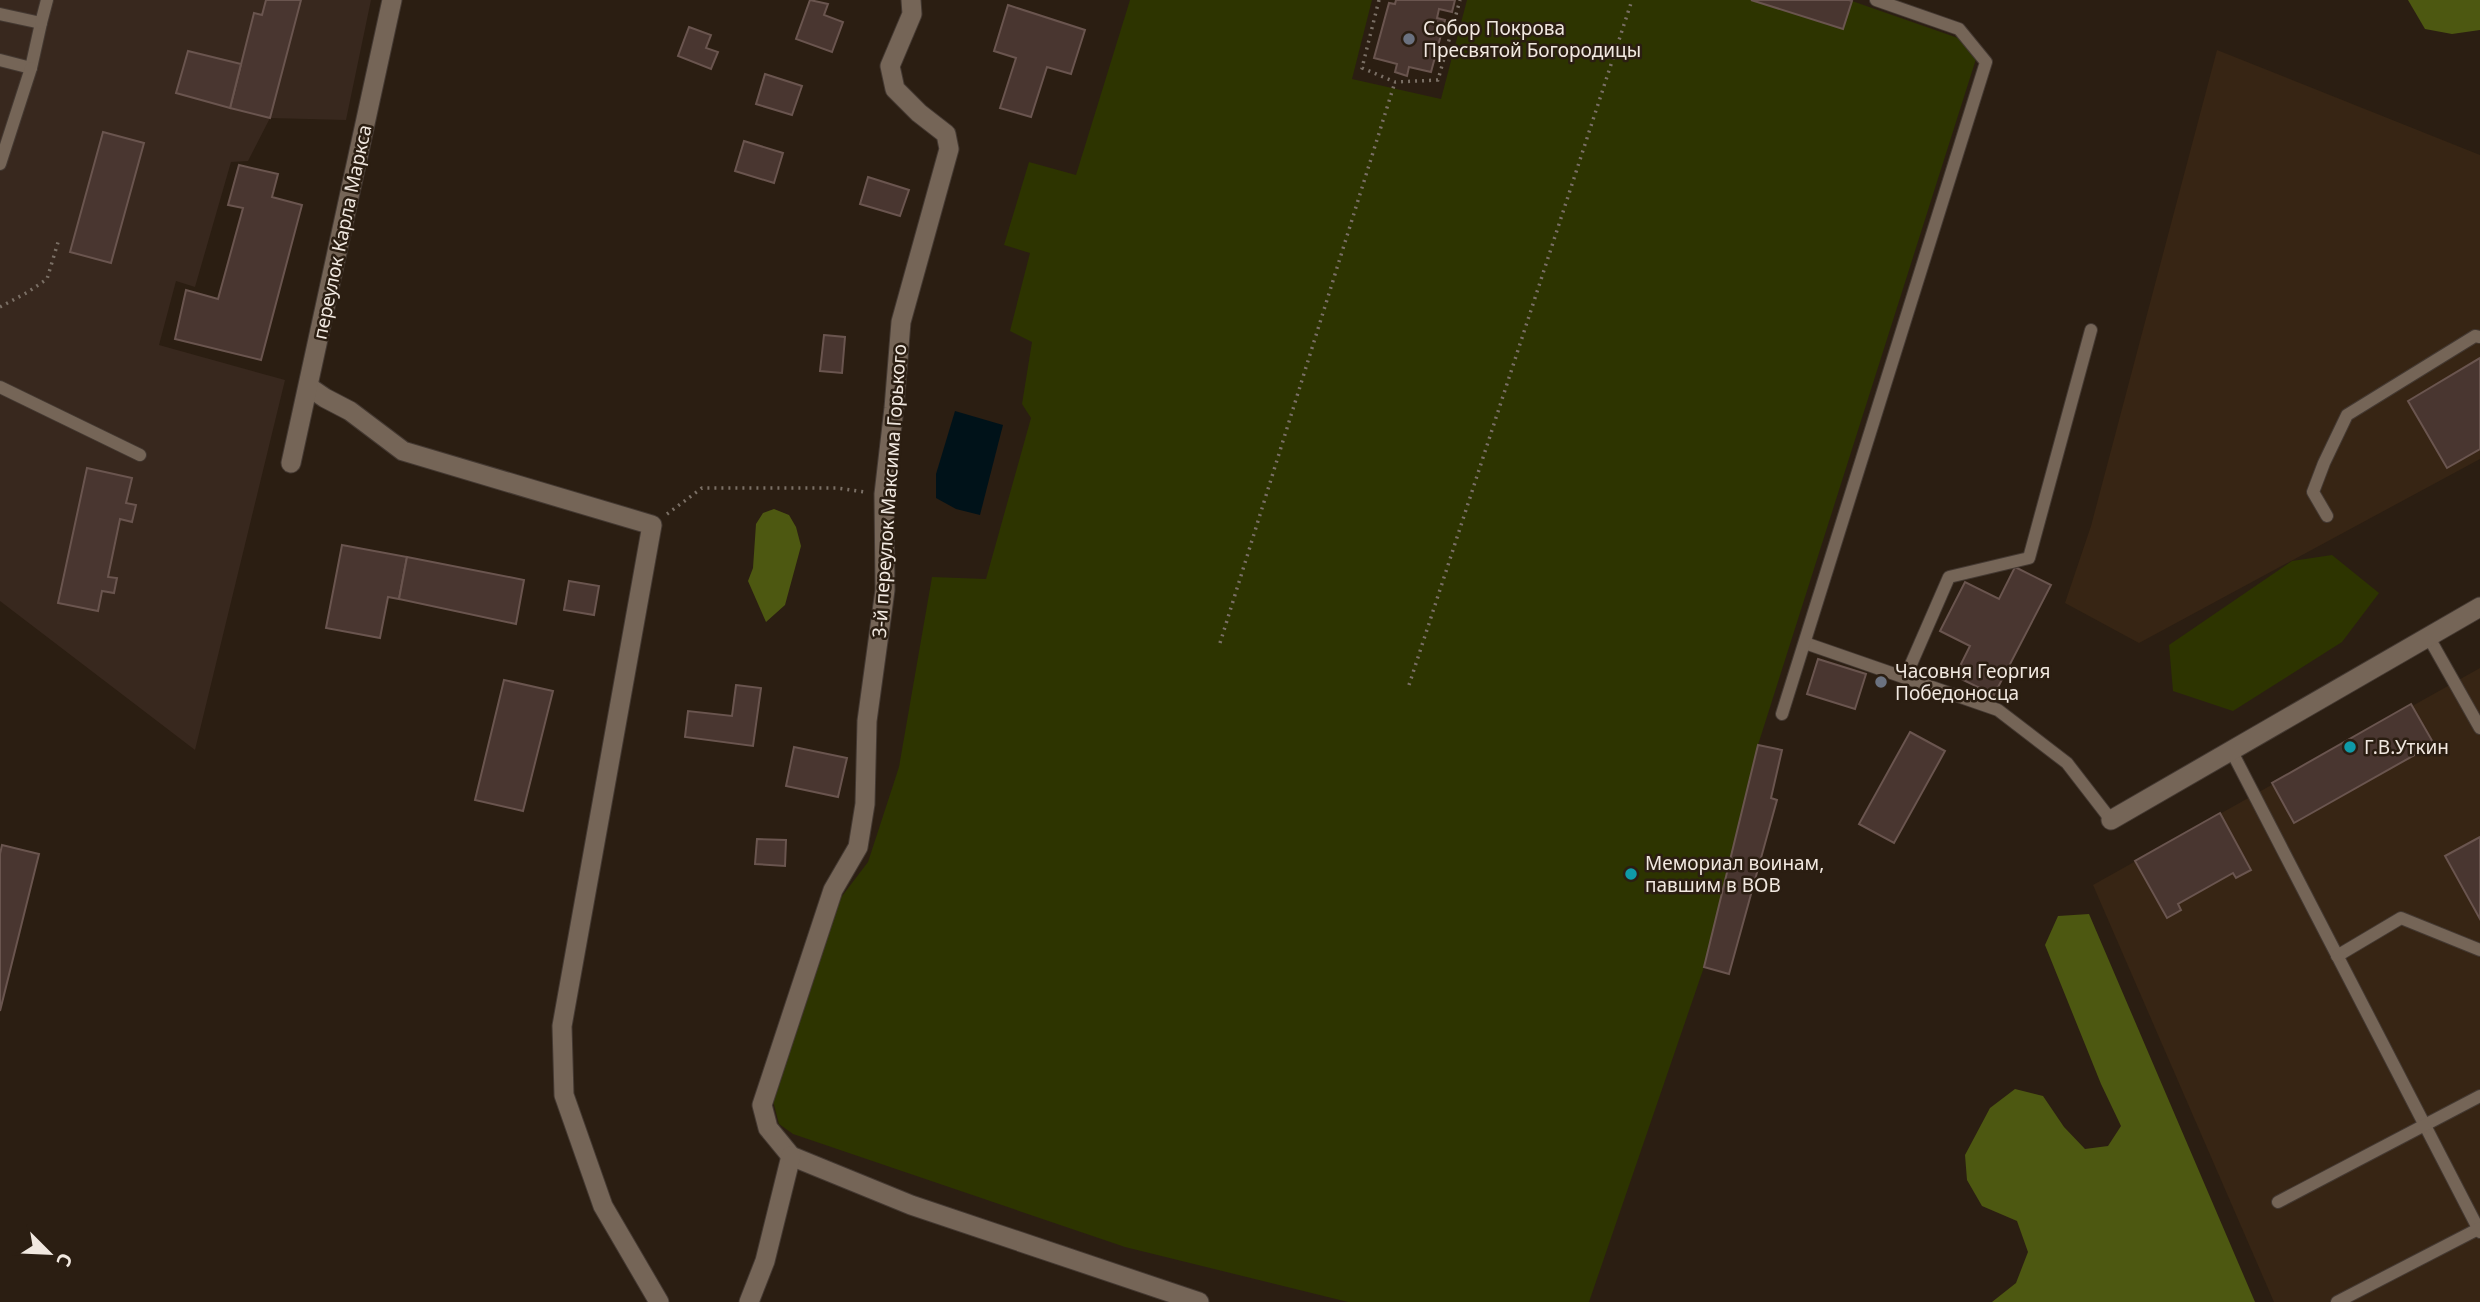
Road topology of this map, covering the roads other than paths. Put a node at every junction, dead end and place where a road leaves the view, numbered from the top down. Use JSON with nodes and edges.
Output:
{"nodes":[{"id":1,"x":47,"y":0,"type":"edge"},
{"id":2,"x":392,"y":0,"type":"edge"},
{"id":3,"x":911,"y":0,"type":"edge"},
{"id":4,"x":1876,"y":0,"type":"edge"},
{"id":5,"x":0,"y":14,"type":"edge"},
{"id":6,"x":41,"y":23,"type":"junction"},
{"id":7,"x":0,"y":60,"type":"edge"},
{"id":8,"x":31,"y":68,"type":"junction"},
{"id":9,"x":0,"y":164,"type":"edge"},
{"id":10,"x":2091,"y":330,"type":"dead end"},
{"id":11,"x":2480,"y":337,"type":"edge"},
{"id":12,"x":0,"y":387,"type":"edge"},
{"id":13,"x":309,"y":387,"type":"junction"},
{"id":14,"x":140,"y":455,"type":"dead end"},
{"id":15,"x":291,"y":463,"type":"dead end"},
{"id":16,"x":2327,"y":516,"type":"dead end"},
{"id":17,"x":2480,"y":607,"type":"edge"},
{"id":18,"x":2428,"y":636,"type":"junction"},
{"id":19,"x":1805,"y":643,"type":"junction"},
{"id":20,"x":1905,"y":678,"type":"junction"},
{"id":21,"x":1782,"y":714,"type":"dead end"},
{"id":22,"x":2480,"y":729,"type":"edge"},
{"id":23,"x":2231,"y":750,"type":"junction"},
{"id":24,"x":2110,"y":820,"type":"joint"},
{"id":25,"x":2480,"y":950,"type":"edge"},
{"id":26,"x":2337,"y":956,"type":"junction"},
{"id":27,"x":2480,"y":1096,"type":"edge"},
{"id":28,"x":2424,"y":1125,"type":"junction"},
{"id":29,"x":791,"y":1156,"type":"junction"},
{"id":30,"x":2278,"y":1202,"type":"dead end"},
{"id":31,"x":2479,"y":1230,"type":"edge"},
{"id":32,"x":1190,"y":1301,"type":"edge"},
{"id":33,"x":659,"y":1302,"type":"edge"},
{"id":34,"x":749,"y":1302,"type":"edge"},
{"id":35,"x":2337,"y":1302,"type":"edge"}],
"edges":[{"from":1,"to":6,"type":"lane"},
{"from":2,"to":13,"type":"street","name":"переулок Карла Маркса"},
{"from":3,"to":29,"type":"street","name":"3-й переулок Максима Горького"},
{"from":4,"to":19,"type":"lane"},
{"from":5,"to":6,"type":"lane"},
{"from":6,"to":8,"type":"lane"},
{"from":7,"to":8,"type":"lane"},
{"from":8,"to":9,"type":"lane"},
{"from":10,"to":20,"type":"lane"},
{"from":11,"to":16,"type":"lane"},
{"from":12,"to":14,"type":"lane"},
{"from":13,"to":15,"type":"street","name":"переулок Карла Маркса"},
{"from":13,"to":33,"type":"street"},
{"from":17,"to":18,"type":"street"},
{"from":18,"to":22,"type":"lane"},
{"from":18,"to":23,"type":"street"},
{"from":19,"to":20,"type":"lane"},
{"from":19,"to":21,"type":"lane"},
{"from":20,"to":24,"type":"lane"},
{"from":23,"to":24,"type":"street"},
{"from":23,"to":26,"type":"lane"},
{"from":25,"to":26,"type":"lane"},
{"from":26,"to":28,"type":"lane"},
{"from":27,"to":28,"type":"lane"},
{"from":28,"to":30,"type":"lane"},
{"from":28,"to":31,"type":"lane"},
{"from":29,"to":32,"type":"street"},
{"from":29,"to":34,"type":"street"},
{"from":31,"to":35,"type":"lane"}]}
